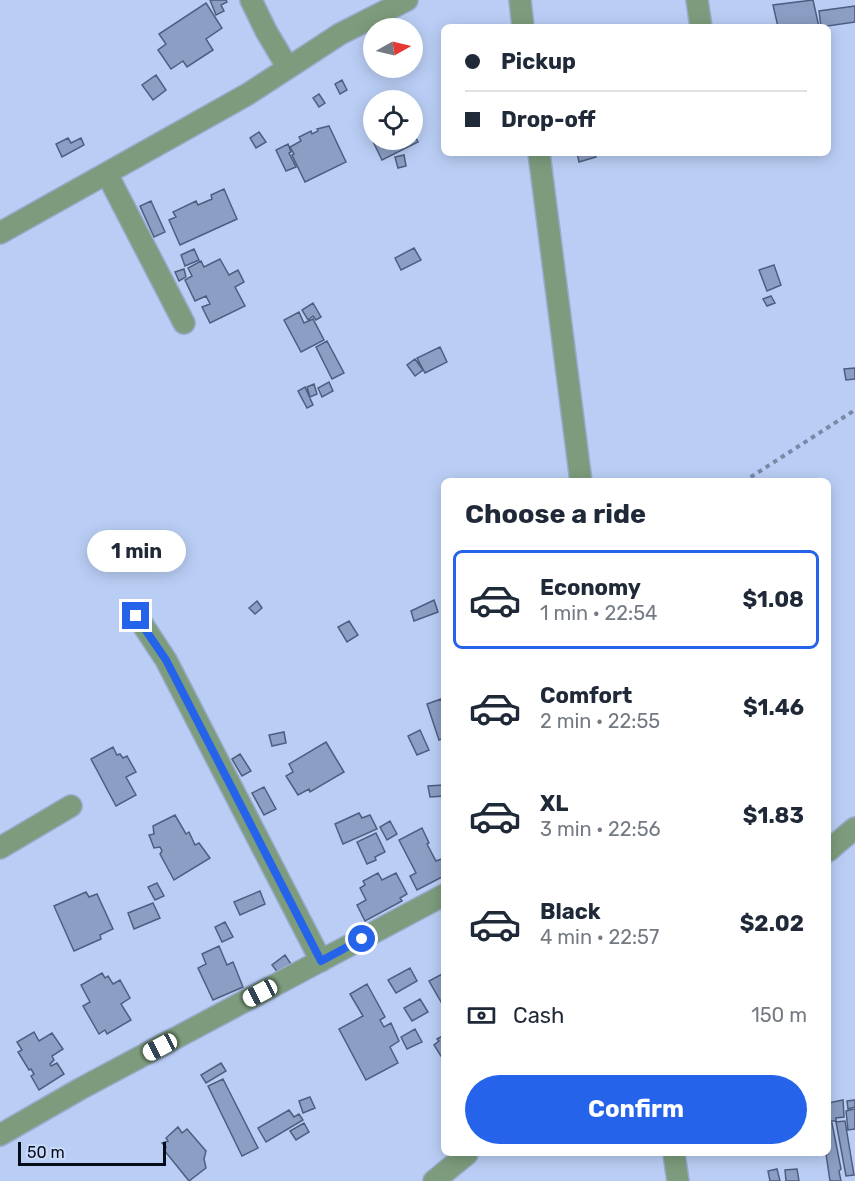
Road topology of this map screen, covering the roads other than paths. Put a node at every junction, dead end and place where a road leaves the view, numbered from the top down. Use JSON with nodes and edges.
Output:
{"nodes":[{"id":1,"x":251,"y":0,"type":"edge"},
{"id":2,"x":407,"y":0,"type":"edge"},
{"id":3,"x":520,"y":0,"type":"edge"},
{"id":4,"x":697,"y":0,"type":"edge"},
{"id":5,"x":523,"y":24,"type":"edge"},
{"id":6,"x":701,"y":24,"type":"edge"},
{"id":7,"x":288,"y":68,"type":"junction"},
{"id":8,"x":539,"y":156,"type":"edge"},
{"id":9,"x":107,"y":174,"type":"junction"},
{"id":10,"x":0,"y":234,"type":"edge"},
{"id":11,"x":184,"y":323,"type":"dead end"},
{"id":12,"x":580,"y":478,"type":"edge"},
{"id":13,"x":136,"y":616,"type":"dead end"},
{"id":14,"x":71,"y":806,"type":"dead end"},
{"id":15,"x":855,"y":828,"type":"edge"},
{"id":16,"x":0,"y":848,"type":"edge"},
{"id":17,"x":831,"y":848,"type":"edge"},
{"id":18,"x":441,"y":897,"type":"edge"},
{"id":19,"x":321,"y":961,"type":"junction"},
{"id":20,"x":0,"y":1135,"type":"edge"},
{"id":21,"x":465,"y":1156,"type":"edge"},
{"id":22,"x":674,"y":1156,"type":"edge"},
{"id":23,"x":434,"y":1181,"type":"edge"},
{"id":24,"x":678,"y":1181,"type":"edge"}],
"edges":[{"from":1,"to":7,"type":"street"},
{"from":2,"to":7,"type":"street"},
{"from":3,"to":5,"type":"street"},
{"from":4,"to":6,"type":"street"},
{"from":7,"to":9,"type":"street"},
{"from":8,"to":12,"type":"street"},
{"from":9,"to":10,"type":"street"},
{"from":9,"to":11,"type":"street"},
{"from":13,"to":19,"type":"street"},
{"from":14,"to":16,"type":"street"},
{"from":15,"to":17,"type":"street"},
{"from":18,"to":19,"type":"street"},
{"from":19,"to":20,"type":"street"},
{"from":21,"to":23,"type":"street"},
{"from":22,"to":24,"type":"street"}]}
